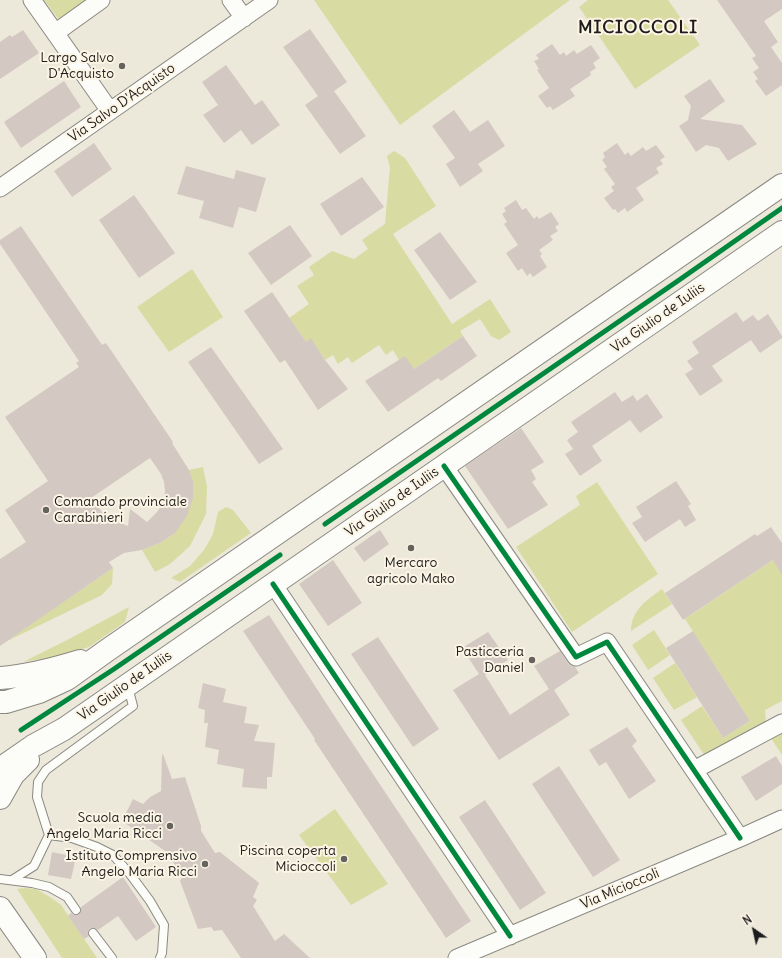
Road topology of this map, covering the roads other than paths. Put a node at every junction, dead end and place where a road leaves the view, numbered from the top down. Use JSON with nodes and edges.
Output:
{"nodes":[{"id":1,"x":32,"y":0,"type":"edge"},
{"id":2,"x":101,"y":0,"type":"edge"},
{"id":3,"x":231,"y":0,"type":"edge"},
{"id":4,"x":269,"y":0,"type":"edge"},
{"id":5,"x":244,"y":18,"type":"junction"},
{"id":6,"x":55,"y":33,"type":"junction"},
{"id":7,"x":110,"y":111,"type":"junction"},
{"id":8,"x":782,"y":185,"type":"edge"},
{"id":9,"x":0,"y":188,"type":"edge"},
{"id":10,"x":782,"y":232,"type":"edge"},
{"id":11,"x":444,"y":466,"type":"junction"},
{"id":12,"x":273,"y":584,"type":"junction"},
{"id":13,"x":109,"y":649,"type":"junction"},
{"id":14,"x":0,"y":678,"type":"edge"},
{"id":15,"x":128,"y":685,"type":"junction"},
{"id":16,"x":0,"y":702,"type":"edge"},
{"id":17,"x":782,"y":723,"type":"edge"},
{"id":18,"x":64,"y":729,"type":"junction"},
{"id":19,"x":0,"y":769,"type":"edge"},
{"id":20,"x":694,"y":770,"type":"junction"},
{"id":21,"x":0,"y":798,"type":"edge"},
{"id":22,"x":782,"y":819,"type":"edge"},
{"id":23,"x":49,"y":835,"type":"junction"},
{"id":24,"x":740,"y":838,"type":"junction"},
{"id":25,"x":0,"y":879,"type":"edge"},
{"id":26,"x":12,"y":880,"type":"junction"},
{"id":27,"x":0,"y":908,"type":"edge"},
{"id":28,"x":76,"y":910,"type":"dead end"},
{"id":29,"x":93,"y":933,"type":"dead end"},
{"id":30,"x":510,"y":936,"type":"junction"},
{"id":31,"x":35,"y":958,"type":"edge"},
{"id":32,"x":112,"y":958,"type":"edge"},
{"id":33,"x":160,"y":958,"type":"edge"},
{"id":34,"x":457,"y":958,"type":"edge"}],
"edges":[{"from":1,"to":6,"type":"street"},
{"from":2,"to":6,"type":"street"},
{"from":3,"to":5,"type":"street"},
{"from":4,"to":5,"type":"street","name":"Via Salvo D'Acquisto"},
{"from":5,"to":7,"type":"street","name":"Via Salvo D'Acquisto"},
{"from":6,"to":7,"type":"street"},
{"from":7,"to":9,"type":"street","name":"Via Salvo D'Acquisto"},
{"from":8,"to":13,"type":"main road"},
{"from":10,"to":11,"type":"main road","name":"Via Giulio de Iuliis"},
{"from":11,"to":12,"type":"main road","name":"Via Giulio de Iuliis"},
{"from":11,"to":20,"type":"street"},
{"from":12,"to":15,"type":"main road","name":"Via Giulio de Iuliis"},
{"from":12,"to":30,"type":"street"},
{"from":13,"to":14,"type":"main road"},
{"from":13,"to":16,"type":"main road"},
{"from":15,"to":18,"type":"main road","name":"Via Giulio de Iuliis"},
{"from":15,"to":23,"type":"lane"},
{"from":17,"to":20,"type":"street"},
{"from":18,"to":19,"type":"main road","name":"Via Giulio de Iuliis"},
{"from":18,"to":21,"type":"main road"},
{"from":20,"to":24,"type":"street"},
{"from":22,"to":24,"type":"street","name":"Via Micioccoli"},
{"from":23,"to":26,"type":"lane"},
{"from":23,"to":33,"type":"lane"},
{"from":24,"to":30,"type":"street","name":"Via Micioccoli"},
{"from":25,"to":26,"type":"lane"},
{"from":26,"to":28,"type":"lane"},
{"from":27,"to":31,"type":"main road"},
{"from":29,"to":32,"type":"lane"},
{"from":30,"to":34,"type":"street","name":"Via Micioccoli"}]}
